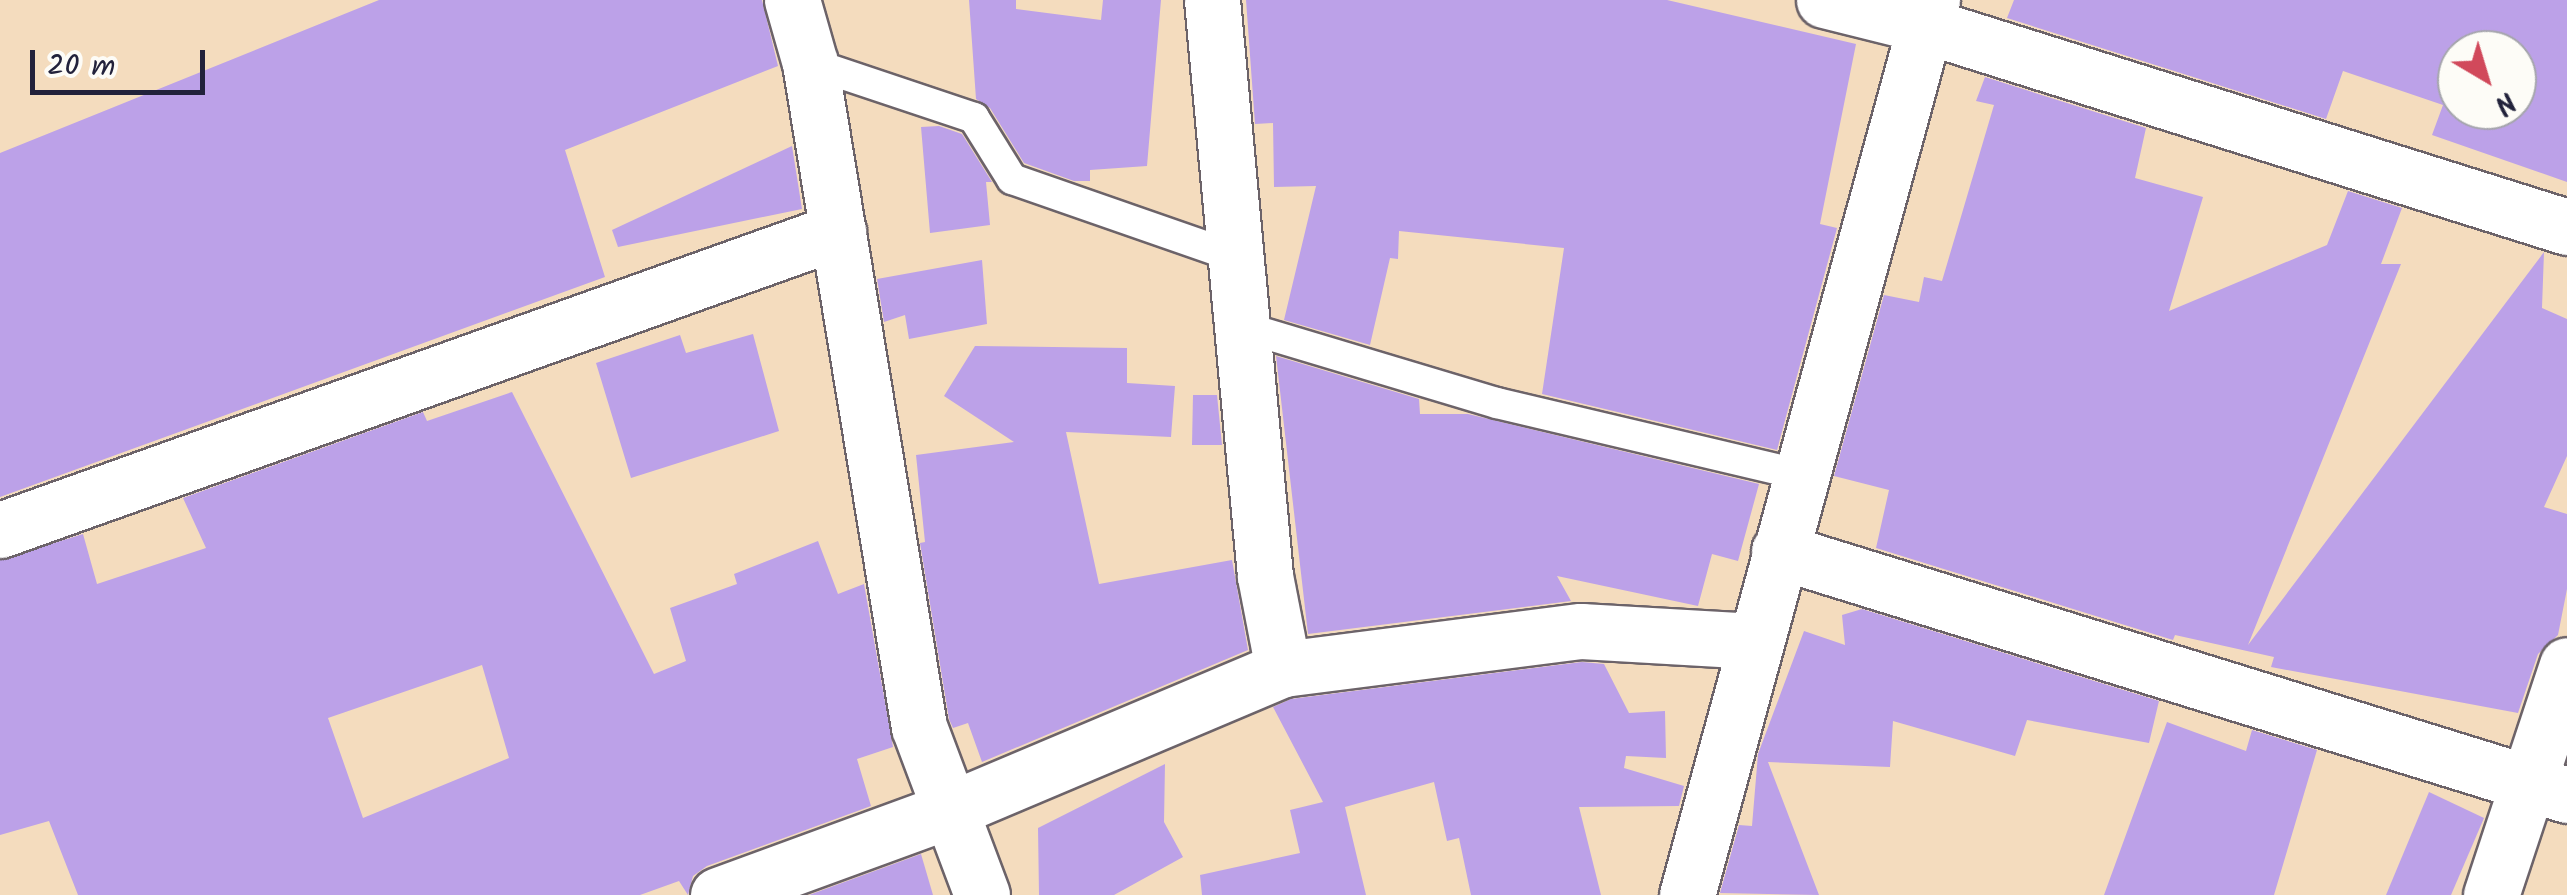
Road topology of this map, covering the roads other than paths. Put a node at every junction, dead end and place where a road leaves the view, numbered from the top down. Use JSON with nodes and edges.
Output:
{"nodes":[{"id":1,"x":792,"y":0,"type":"edge"},
{"id":2,"x":1212,"y":0,"type":"edge"},
{"id":3,"x":1824,"y":0,"type":"edge"},
{"id":4,"x":1928,"y":13,"type":"edge"},
{"id":5,"x":810,"y":63,"type":"junction"},
{"id":6,"x":2567,"y":227,"type":"edge"},
{"id":7,"x":838,"y":231,"type":"junction"},
{"id":8,"x":1233,"y":256,"type":"junction"},
{"id":9,"x":1243,"y":327,"type":"junction"},
{"id":10,"x":1807,"y":476,"type":"junction"},
{"id":11,"x":0,"y":530,"type":"edge"},
{"id":12,"x":1779,"y":551,"type":"junction"},
{"id":13,"x":1756,"y":641,"type":"junction"},
{"id":14,"x":2567,"y":665,"type":"edge"},
{"id":15,"x":1283,"y":668,"type":"junction"},
{"id":16,"x":2549,"y":789,"type":"edge"},
{"id":17,"x":947,"y":811,"type":"junction"},
{"id":18,"x":718,"y":895,"type":"edge"},
{"id":19,"x":982,"y":895,"type":"edge"},
{"id":20,"x":1687,"y":895,"type":"edge"},
{"id":21,"x":2492,"y":895,"type":"edge"}],
"edges":[{"from":1,"to":5,"type":"street"},
{"from":2,"to":8,"type":"street"},
{"from":3,"to":4,"type":"street"},
{"from":4,"to":6,"type":"street"},
{"from":4,"to":10,"type":"street"},
{"from":5,"to":7,"type":"street"},
{"from":5,"to":8,"type":"lane"},
{"from":7,"to":11,"type":"street"},
{"from":7,"to":17,"type":"street"},
{"from":8,"to":9,"type":"street"},
{"from":9,"to":10,"type":"lane"},
{"from":9,"to":15,"type":"street"},
{"from":10,"to":12,"type":"street"},
{"from":12,"to":13,"type":"street"},
{"from":12,"to":16,"type":"street"},
{"from":13,"to":15,"type":"street"},
{"from":13,"to":20,"type":"street"},
{"from":14,"to":16,"type":"street"},
{"from":15,"to":17,"type":"street"},
{"from":16,"to":21,"type":"street"},
{"from":17,"to":18,"type":"street"},
{"from":17,"to":19,"type":"street"}]}
